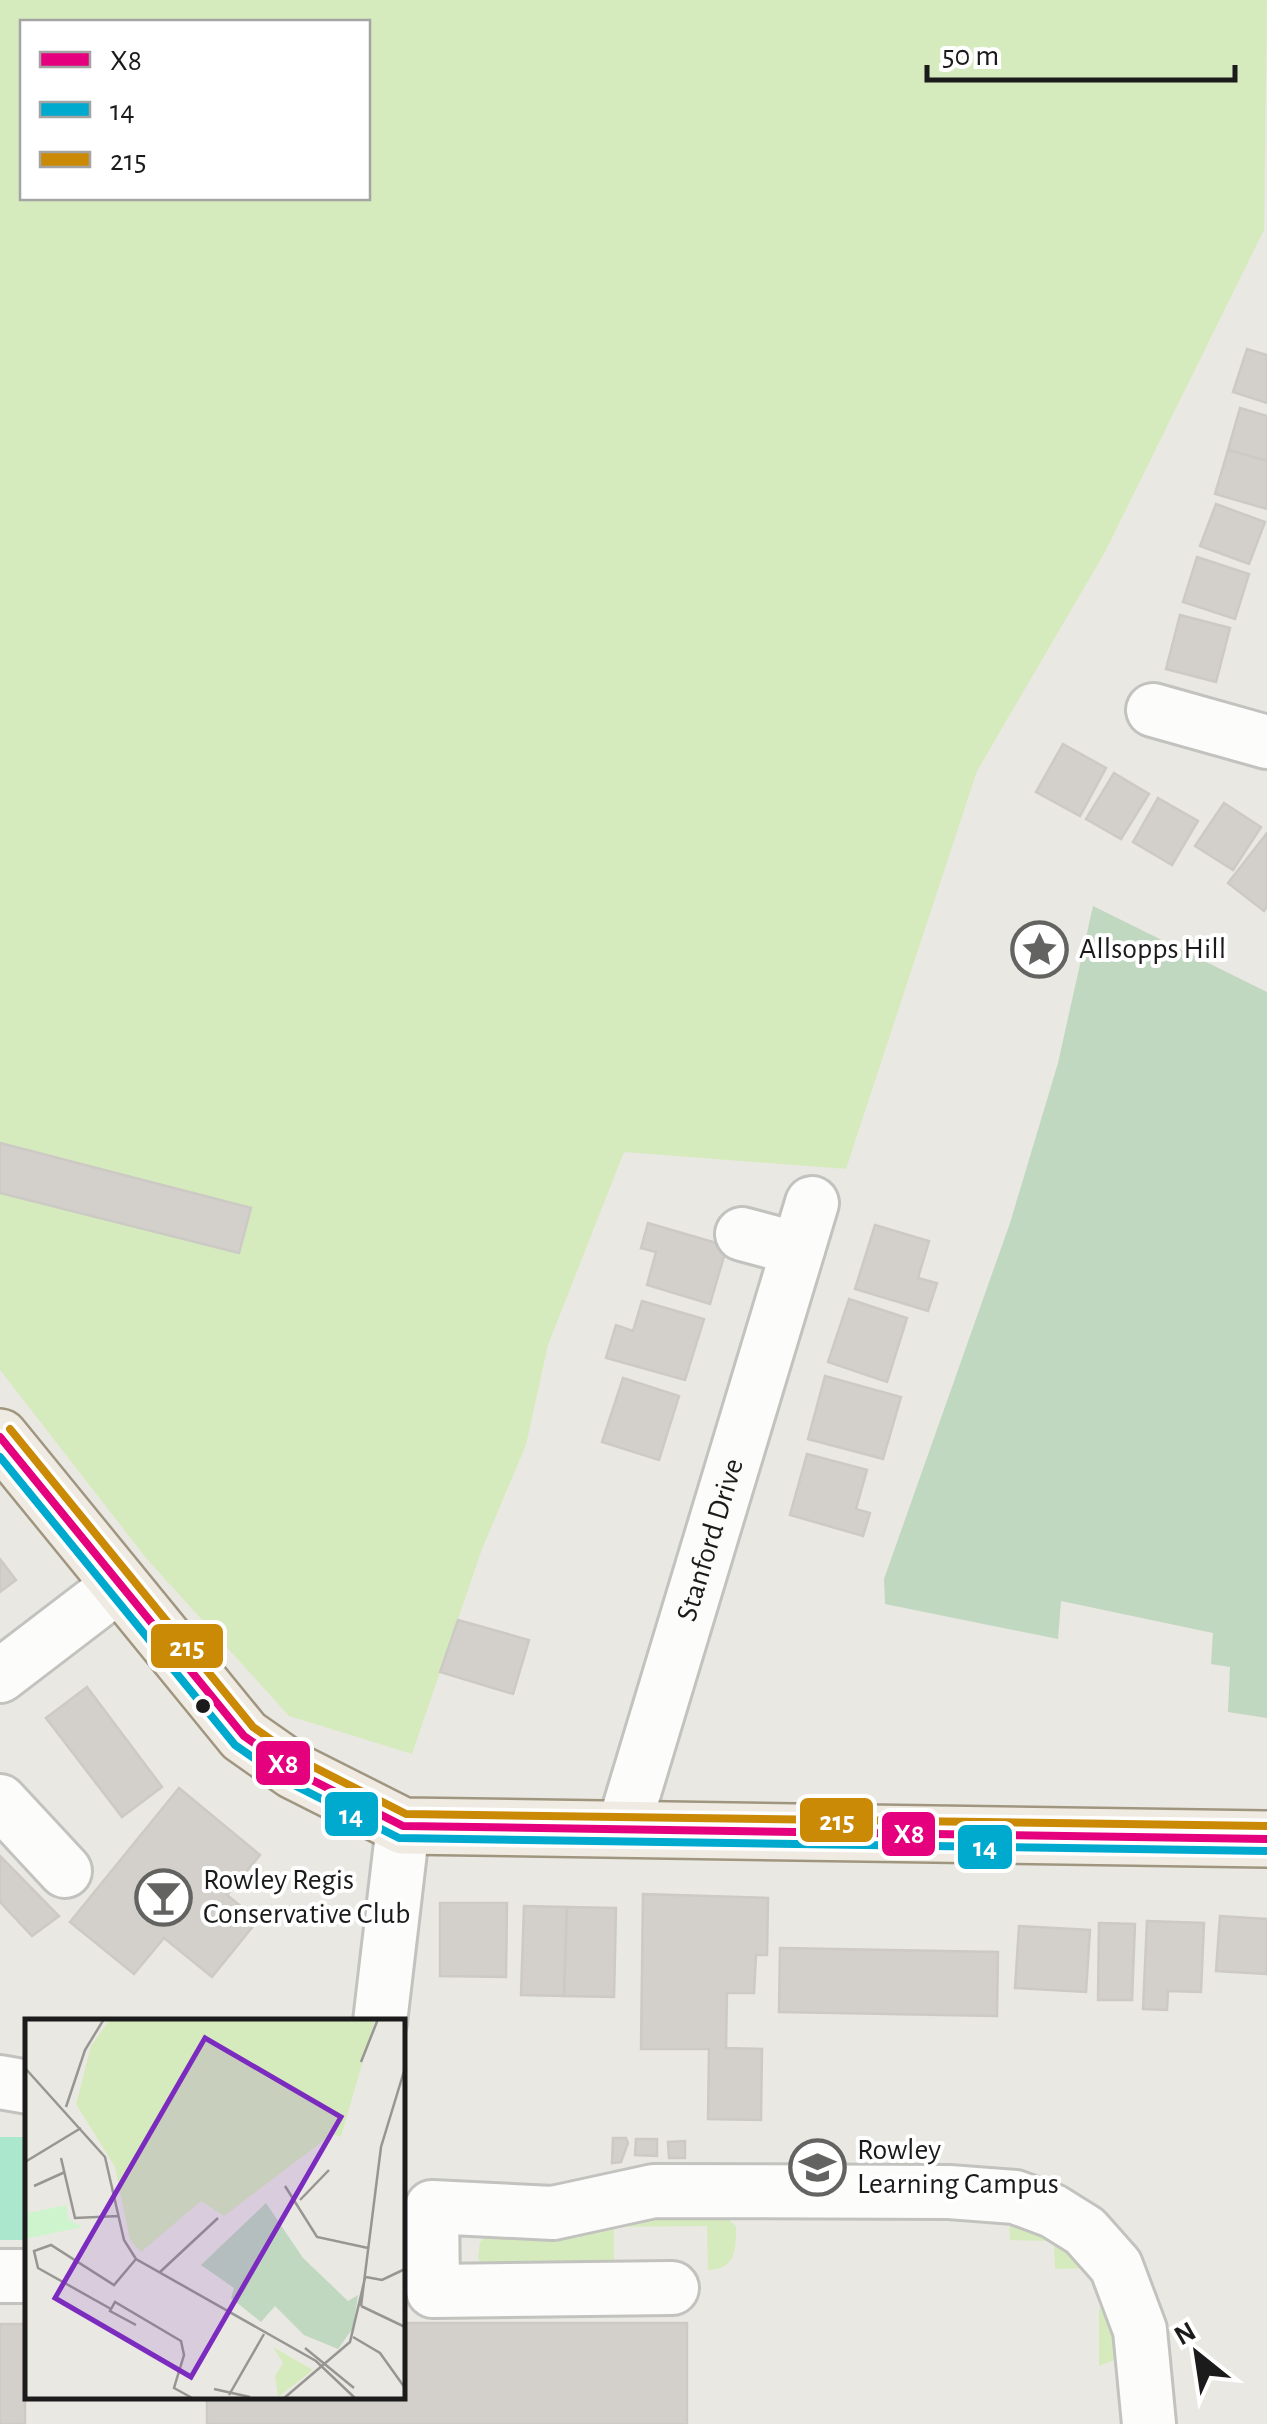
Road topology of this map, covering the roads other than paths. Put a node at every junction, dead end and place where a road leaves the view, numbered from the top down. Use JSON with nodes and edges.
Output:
{"nodes":[{"id":1,"x":1153,"y":710,"type":"dead end"},
{"id":2,"x":1267,"y":742,"type":"edge"},
{"id":3,"x":742,"y":1234,"type":"dead end"},
{"id":4,"x":0,"y":1437,"type":"edge"},
{"id":5,"x":119,"y":1585,"type":"junction"},
{"id":6,"x":0,"y":1676,"type":"edge"},
{"id":7,"x":0,"y":1801,"type":"edge"},
{"id":8,"x":404,"y":1826,"type":"junction"},
{"id":9,"x":623,"y":1829,"type":"junction"},
{"id":10,"x":1267,"y":1840,"type":"edge"},
{"id":11,"x":65,"y":1871,"type":"dead end"},
{"id":12,"x":380,"y":2019,"type":"edge"},
{"id":13,"x":0,"y":2082,"type":"edge"},
{"id":14,"x":25,"y":2086,"type":"edge"},
{"id":15,"x":418,"y":2275,"type":"edge"},
{"id":16,"x":672,"y":2288,"type":"dead end"},
{"id":17,"x":1149,"y":2424,"type":"edge"}],
"edges":[{"from":1,"to":2,"type":"street"},
{"from":3,"to":9,"type":"street","name":"Stanford Drive"},
{"from":4,"to":5,"type":"main road"},
{"from":5,"to":6,"type":"street"},
{"from":5,"to":8,"type":"main road"},
{"from":7,"to":11,"type":"street"},
{"from":8,"to":9,"type":"main road"},
{"from":8,"to":12,"type":"street"},
{"from":9,"to":10,"type":"main road"},
{"from":13,"to":14,"type":"street"},
{"from":15,"to":16,"type":"street"},
{"from":15,"to":17,"type":"street"}]}
